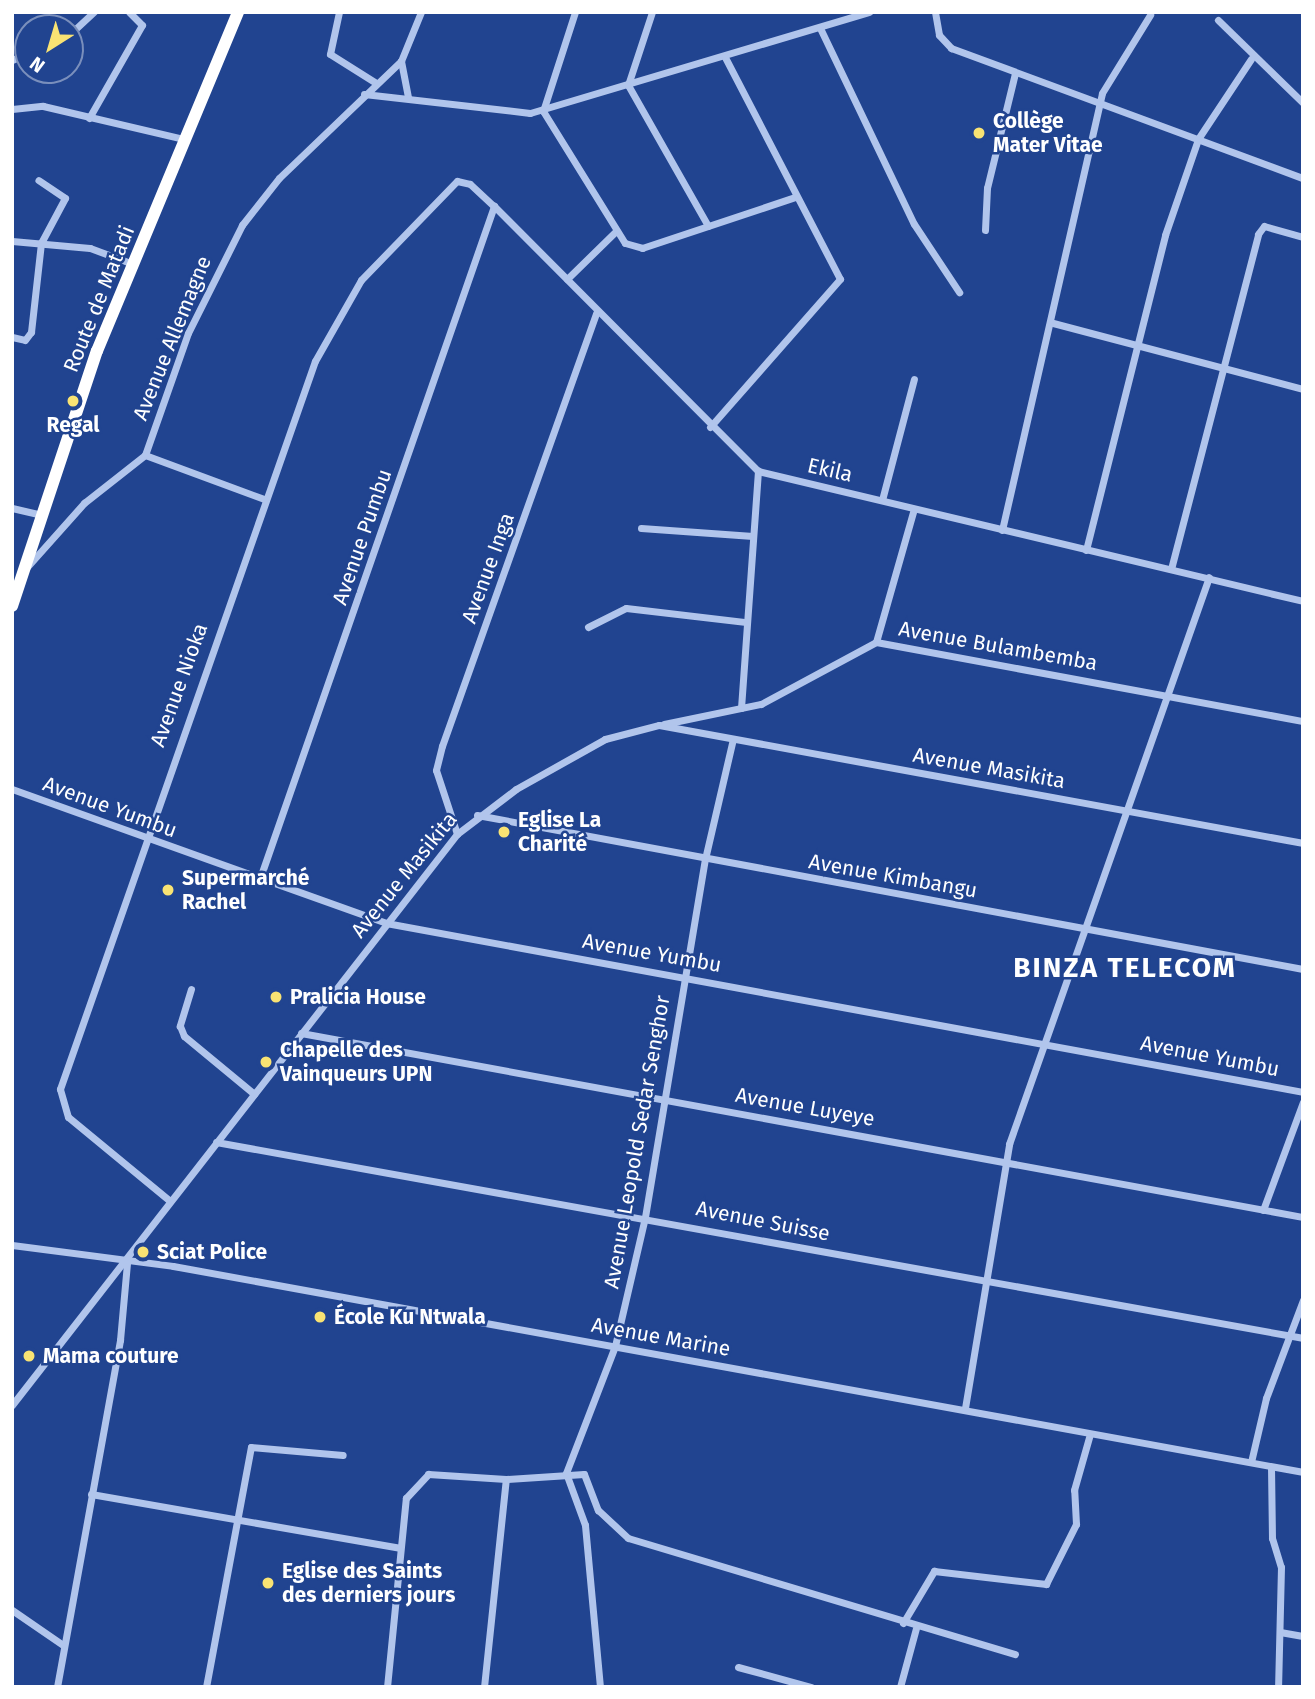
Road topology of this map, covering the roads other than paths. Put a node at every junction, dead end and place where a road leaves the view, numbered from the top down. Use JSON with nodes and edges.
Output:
{"nodes":[{"id":1,"x":129,"y":12,"type":"edge"},
{"id":2,"x":238,"y":12,"type":"edge"},
{"id":3,"x":339,"y":12,"type":"edge"},
{"id":4,"x":421,"y":12,"type":"edge"},
{"id":5,"x":575,"y":12,"type":"edge"},
{"id":6,"x":652,"y":12,"type":"edge"},
{"id":7,"x":869,"y":12,"type":"edge"},
{"id":8,"x":935,"y":12,"type":"edge"},
{"id":9,"x":1150,"y":15,"type":"dead end"},
{"id":10,"x":1218,"y":20,"type":"dead end"},
{"id":11,"x":820,"y":28,"type":"junction"},
{"id":12,"x":725,"y":57,"type":"junction"},
{"id":13,"x":1251,"y":59,"type":"junction"},
{"id":14,"x":401,"y":61,"type":"junction"},
{"id":15,"x":1015,"y":72,"type":"junction"},
{"id":16,"x":376,"y":83,"type":"junction"},
{"id":17,"x":628,"y":85,"type":"junction"},
{"id":18,"x":364,"y":94,"type":"junction"},
{"id":19,"x":408,"y":97,"type":"junction"},
{"id":20,"x":1101,"y":103,"type":"junction"},
{"id":21,"x":1303,"y":103,"type":"edge"},
{"id":22,"x":12,"y":109,"type":"edge"},
{"id":23,"x":543,"y":111,"type":"junction"},
{"id":24,"x":89,"y":118,"type":"junction"},
{"id":25,"x":184,"y":139,"type":"junction"},
{"id":26,"x":1198,"y":139,"type":"junction"},
{"id":27,"x":1303,"y":178,"type":"edge"},
{"id":28,"x":37,"y":180,"type":"dead end"},
{"id":29,"x":457,"y":181,"type":"joint"},
{"id":30,"x":795,"y":197,"type":"junction"},
{"id":31,"x":494,"y":206,"type":"junction"},
{"id":32,"x":708,"y":226,"type":"junction"},
{"id":33,"x":985,"y":230,"type":"dead end"},
{"id":34,"x":616,"y":232,"type":"junction"},
{"id":35,"x":1303,"y":237,"type":"edge"},
{"id":36,"x":12,"y":241,"type":"edge"},
{"id":37,"x":41,"y":243,"type":"junction"},
{"id":38,"x":133,"y":264,"type":"junction"},
{"id":39,"x":567,"y":279,"type":"junction"},
{"id":40,"x":959,"y":292,"type":"dead end"},
{"id":41,"x":596,"y":313,"type":"junction"},
{"id":42,"x":1053,"y":323,"type":"junction"},
{"id":43,"x":12,"y":337,"type":"edge"},
{"id":44,"x":1138,"y":344,"type":"junction"},
{"id":45,"x":1226,"y":368,"type":"junction"},
{"id":46,"x":914,"y":379,"type":"dead end"},
{"id":47,"x":1303,"y":389,"type":"edge"},
{"id":48,"x":710,"y":427,"type":"junction"},
{"id":49,"x":145,"y":455,"type":"junction"},
{"id":50,"x":758,"y":471,"type":"junction"},
{"id":51,"x":264,"y":499,"type":"junction"},
{"id":52,"x":882,"y":500,"type":"junction"},
{"id":53,"x":12,"y":509,"type":"edge"},
{"id":54,"x":914,"y":509,"type":"junction"},
{"id":55,"x":42,"y":515,"type":"junction"},
{"id":56,"x":641,"y":528,"type":"dead end"},
{"id":57,"x":1002,"y":530,"type":"junction"},
{"id":58,"x":753,"y":536,"type":"junction"},
{"id":59,"x":1086,"y":550,"type":"junction"},
{"id":60,"x":1171,"y":569,"type":"junction"},
{"id":61,"x":24,"y":570,"type":"junction"},
{"id":62,"x":1209,"y":578,"type":"junction"},
{"id":63,"x":1303,"y":601,"type":"edge"},
{"id":64,"x":12,"y":606,"type":"edge"},
{"id":65,"x":747,"y":622,"type":"junction"},
{"id":66,"x":588,"y":627,"type":"dead end"},
{"id":67,"x":876,"y":642,"type":"junction"},
{"id":68,"x":1168,"y":694,"type":"junction"},
{"id":69,"x":741,"y":708,"type":"junction"},
{"id":70,"x":1303,"y":721,"type":"edge"},
{"id":71,"x":659,"y":724,"type":"junction"},
{"id":72,"x":733,"y":739,"type":"junction"},
{"id":73,"x":12,"y":789,"type":"edge"},
{"id":74,"x":1126,"y":810,"type":"junction"},
{"id":75,"x":477,"y":815,"type":"junction"},
{"id":76,"x":457,"y":835,"type":"junction"},
{"id":77,"x":143,"y":839,"type":"junction"},
{"id":78,"x":1303,"y":843,"type":"edge"},
{"id":79,"x":705,"y":859,"type":"junction"},
{"id":80,"x":260,"y":878,"type":"junction"},
{"id":81,"x":386,"y":923,"type":"junction"},
{"id":82,"x":1083,"y":928,"type":"junction"},
{"id":83,"x":1303,"y":969,"type":"edge"},
{"id":84,"x":685,"y":977,"type":"junction"},
{"id":85,"x":191,"y":989,"type":"dead end"},
{"id":86,"x":301,"y":1033,"type":"junction"},
{"id":87,"x":1040,"y":1042,"type":"junction"},
{"id":88,"x":1303,"y":1092,"type":"edge"},
{"id":89,"x":254,"y":1094,"type":"junction"},
{"id":90,"x":663,"y":1100,"type":"junction"},
{"id":91,"x":1303,"y":1102,"type":"edge"},
{"id":92,"x":216,"y":1142,"type":"junction"},
{"id":93,"x":1008,"y":1160,"type":"junction"},
{"id":94,"x":170,"y":1201,"type":"junction"},
{"id":95,"x":1263,"y":1210,"type":"junction"},
{"id":96,"x":645,"y":1217,"type":"junction"},
{"id":97,"x":1303,"y":1217,"type":"edge"},
{"id":98,"x":12,"y":1245,"type":"edge"},
{"id":99,"x":127,"y":1260,"type":"junction"},
{"id":100,"x":988,"y":1278,"type":"junction"},
{"id":101,"x":1303,"y":1300,"type":"edge"},
{"id":102,"x":1290,"y":1335,"type":"junction"},
{"id":103,"x":1303,"y":1338,"type":"edge"},
{"id":104,"x":615,"y":1346,"type":"junction"},
{"id":105,"x":16,"y":1394,"type":"edge"},
{"id":106,"x":12,"y":1405,"type":"edge"},
{"id":107,"x":965,"y":1408,"type":"junction"},
{"id":108,"x":1090,"y":1434,"type":"junction"},
{"id":109,"x":343,"y":1455,"type":"dead end"},
{"id":110,"x":1251,"y":1462,"type":"junction"},
{"id":111,"x":1271,"y":1466,"type":"junction"},
{"id":112,"x":1303,"y":1472,"type":"edge"},
{"id":113,"x":566,"y":1473,"type":"junction"},
{"id":114,"x":506,"y":1479,"type":"junction"},
{"id":115,"x":91,"y":1494,"type":"junction"},
{"id":116,"x":238,"y":1521,"type":"junction"},
{"id":117,"x":399,"y":1548,"type":"junction"},
{"id":118,"x":12,"y":1610,"type":"edge"},
{"id":119,"x":902,"y":1623,"type":"junction"},
{"id":120,"x":915,"y":1628,"type":"junction"},
{"id":121,"x":1280,"y":1632,"type":"junction"},
{"id":122,"x":1303,"y":1636,"type":"edge"},
{"id":123,"x":63,"y":1645,"type":"junction"},
{"id":124,"x":1014,"y":1654,"type":"dead end"},
{"id":125,"x":737,"y":1667,"type":"dead end"},
{"id":126,"x":57,"y":1687,"type":"edge"},
{"id":127,"x":206,"y":1687,"type":"edge"},
{"id":128,"x":387,"y":1687,"type":"edge"},
{"id":129,"x":484,"y":1687,"type":"edge"},
{"id":130,"x":600,"y":1687,"type":"edge"},
{"id":131,"x":811,"y":1687,"type":"edge"},
{"id":132,"x":900,"y":1687,"type":"edge"},
{"id":133,"x":1278,"y":1687,"type":"edge"}],
"edges":[{"from":1,"to":24,"type":"street"},
{"from":2,"to":25,"type":"highway","name":"Route de Matadi"},
{"from":3,"to":16,"type":"street"},
{"from":4,"to":14,"type":"street","name":"Avenue Allemagne"},
{"from":5,"to":23,"type":"street"},
{"from":6,"to":17,"type":"street"},
{"from":7,"to":11,"type":"street"},
{"from":8,"to":15,"type":"street"},
{"from":9,"to":20,"type":"street"},
{"from":10,"to":13,"type":"street"},
{"from":11,"to":12,"type":"street"},
{"from":11,"to":40,"type":"street"},
{"from":12,"to":17,"type":"street"},
{"from":12,"to":30,"type":"street"},
{"from":13,"to":21,"type":"street"},
{"from":13,"to":26,"type":"street"},
{"from":14,"to":16,"type":"street","name":"Avenue Allemagne"},
{"from":14,"to":19,"type":"street"},
{"from":15,"to":20,"type":"street"},
{"from":15,"to":33,"type":"street"},
{"from":16,"to":18,"type":"street","name":"Avenue Allemagne"},
{"from":17,"to":23,"type":"street"},
{"from":17,"to":32,"type":"street"},
{"from":18,"to":19,"type":"street"},
{"from":18,"to":49,"type":"street","name":"Avenue Allemagne"},
{"from":19,"to":23,"type":"street"},
{"from":20,"to":26,"type":"street"},
{"from":20,"to":42,"type":"street"},
{"from":22,"to":24,"type":"street"},
{"from":23,"to":34,"type":"street"},
{"from":24,"to":25,"type":"street"},
{"from":25,"to":38,"type":"highway","name":"Route de Matadi"},
{"from":26,"to":27,"type":"street"},
{"from":26,"to":44,"type":"street"},
{"from":28,"to":37,"type":"street"},
{"from":29,"to":31,"type":"street","name":"Ekila"},
{"from":29,"to":51,"type":"street","name":"Avenue Nioka"},
{"from":30,"to":32,"type":"street"},
{"from":30,"to":48,"type":"street"},
{"from":31,"to":39,"type":"street","name":"Ekila"},
{"from":31,"to":80,"type":"street","name":"Avenue Pumbu"},
{"from":32,"to":34,"type":"street"},
{"from":34,"to":39,"type":"street"},
{"from":35,"to":45,"type":"street"},
{"from":36,"to":37,"type":"street"},
{"from":37,"to":38,"type":"street"},
{"from":37,"to":43,"type":"street"},
{"from":38,"to":55,"type":"highway","name":"Route de Matadi"},
{"from":39,"to":41,"type":"street","name":"Ekila"},
{"from":41,"to":48,"type":"street","name":"Ekila"},
{"from":41,"to":76,"type":"street","name":"Avenue Inga"},
{"from":42,"to":44,"type":"street"},
{"from":42,"to":57,"type":"street"},
{"from":44,"to":45,"type":"street"},
{"from":44,"to":59,"type":"street"},
{"from":45,"to":47,"type":"street"},
{"from":45,"to":60,"type":"street"},
{"from":46,"to":52,"type":"street"},
{"from":48,"to":50,"type":"street","name":"Ekila"},
{"from":49,"to":51,"type":"street"},
{"from":49,"to":61,"type":"street"},
{"from":50,"to":52,"type":"street","name":"Ekila"},
{"from":50,"to":58,"type":"street"},
{"from":51,"to":77,"type":"street","name":"Avenue Nioka"},
{"from":52,"to":54,"type":"street","name":"Ekila"},
{"from":53,"to":55,"type":"street"},
{"from":54,"to":57,"type":"street","name":"Ekila"},
{"from":54,"to":67,"type":"street"},
{"from":55,"to":61,"type":"highway","name":"Route de Matadi"},
{"from":56,"to":58,"type":"street"},
{"from":57,"to":59,"type":"street","name":"Ekila"},
{"from":58,"to":65,"type":"street"},
{"from":59,"to":60,"type":"street","name":"Ekila"},
{"from":60,"to":62,"type":"street","name":"Ekila"},
{"from":61,"to":64,"type":"highway","name":"Route de Matadi"},
{"from":62,"to":63,"type":"street","name":"Ekila"},
{"from":62,"to":68,"type":"street"},
{"from":65,"to":66,"type":"street"},
{"from":65,"to":69,"type":"street"},
{"from":67,"to":68,"type":"street","name":"Avenue Bulambemba"},
{"from":67,"to":69,"type":"street","name":"Avenue Bulambemba"},
{"from":68,"to":70,"type":"street","name":"Avenue Bulambemba"},
{"from":68,"to":74,"type":"street"},
{"from":69,"to":71,"type":"street","name":"Avenue Bulambemba"},
{"from":71,"to":72,"type":"street","name":"Avenue Masikita"},
{"from":71,"to":75,"type":"street","name":"Avenue Masikita"},
{"from":72,"to":74,"type":"street","name":"Avenue Masikita"},
{"from":72,"to":79,"type":"street","name":"Avenue Leopold Sedar Senghor"},
{"from":73,"to":77,"type":"street","name":"Avenue Yumbu"},
{"from":74,"to":78,"type":"street","name":"Avenue Masikita"},
{"from":74,"to":82,"type":"street"},
{"from":75,"to":76,"type":"street","name":"Avenue Masikita"},
{"from":75,"to":79,"type":"street","name":"Avenue Kimbangu"},
{"from":76,"to":81,"type":"street","name":"Avenue Masikita"},
{"from":77,"to":80,"type":"street","name":"Avenue Yumbu"},
{"from":77,"to":94,"type":"street","name":"Avenue Nioka"},
{"from":79,"to":82,"type":"street","name":"Avenue Kimbangu"},
{"from":79,"to":84,"type":"street","name":"Avenue Leopold Sedar Senghor"},
{"from":80,"to":81,"type":"street","name":"Avenue Yumbu"},
{"from":81,"to":84,"type":"street","name":"Avenue Yumbu"},
{"from":81,"to":86,"type":"street","name":"Avenue Masikita"},
{"from":82,"to":83,"type":"street","name":"Avenue Kimbangu"},
{"from":82,"to":87,"type":"street"},
{"from":84,"to":87,"type":"street","name":"Avenue Yumbu"},
{"from":84,"to":90,"type":"street","name":"Avenue Leopold Sedar Senghor"},
{"from":85,"to":89,"type":"street"},
{"from":86,"to":89,"type":"street","name":"Avenue Masikita"},
{"from":86,"to":90,"type":"street","name":"Avenue Luyeye"},
{"from":87,"to":88,"type":"street","name":"Avenue Yumbu"},
{"from":87,"to":93,"type":"street"},
{"from":89,"to":92,"type":"street","name":"Avenue Masikita"},
{"from":90,"to":93,"type":"street","name":"Avenue Luyeye"},
{"from":90,"to":96,"type":"street","name":"Avenue Leopold Sedar Senghor"},
{"from":91,"to":95,"type":"street"},
{"from":92,"to":94,"type":"street","name":"Avenue Masikita"},
{"from":92,"to":96,"type":"street","name":"Avenue Suisse"},
{"from":93,"to":95,"type":"street","name":"Avenue Luyeye"},
{"from":93,"to":100,"type":"street"},
{"from":94,"to":99,"type":"street","name":"Avenue Masikita"},
{"from":95,"to":97,"type":"street","name":"Avenue Luyeye"},
{"from":96,"to":100,"type":"street","name":"Avenue Suisse"},
{"from":96,"to":104,"type":"street","name":"Avenue Leopold Sedar Senghor"},
{"from":98,"to":99,"type":"street","name":"Avenue Marine"},
{"from":99,"to":104,"type":"street","name":"Avenue Marine"},
{"from":99,"to":105,"type":"street","name":"Avenue Masikita"},
{"from":99,"to":115,"type":"street"},
{"from":100,"to":102,"type":"street","name":"Avenue Suisse"},
{"from":100,"to":107,"type":"street"},
{"from":101,"to":102,"type":"street"},
{"from":102,"to":103,"type":"street","name":"Avenue Suisse"},
{"from":102,"to":110,"type":"street"},
{"from":104,"to":107,"type":"street","name":"Avenue Marine"},
{"from":104,"to":113,"type":"street","name":"Avenue Leopold Sedar Senghor"},
{"from":105,"to":106,"type":"street","name":"Avenue Masikita"},
{"from":107,"to":108,"type":"street","name":"Avenue Marine"},
{"from":108,"to":110,"type":"street","name":"Avenue Marine"},
{"from":108,"to":119,"type":"street"},
{"from":109,"to":116,"type":"street"},
{"from":110,"to":111,"type":"street","name":"Avenue Marine"},
{"from":111,"to":112,"type":"street","name":"Avenue Marine"},
{"from":111,"to":121,"type":"street"},
{"from":113,"to":114,"type":"street"},
{"from":113,"to":119,"type":"street"},
{"from":113,"to":130,"type":"street"},
{"from":114,"to":117,"type":"street"},
{"from":114,"to":129,"type":"street"},
{"from":115,"to":116,"type":"street"},
{"from":115,"to":123,"type":"street"},
{"from":116,"to":117,"type":"street"},
{"from":116,"to":127,"type":"street"},
{"from":117,"to":128,"type":"street"},
{"from":118,"to":123,"type":"street"},
{"from":119,"to":120,"type":"street"},
{"from":120,"to":124,"type":"street"},
{"from":120,"to":132,"type":"street"},
{"from":121,"to":122,"type":"street"},
{"from":121,"to":133,"type":"street"},
{"from":123,"to":126,"type":"street"},
{"from":125,"to":131,"type":"street"}]}
